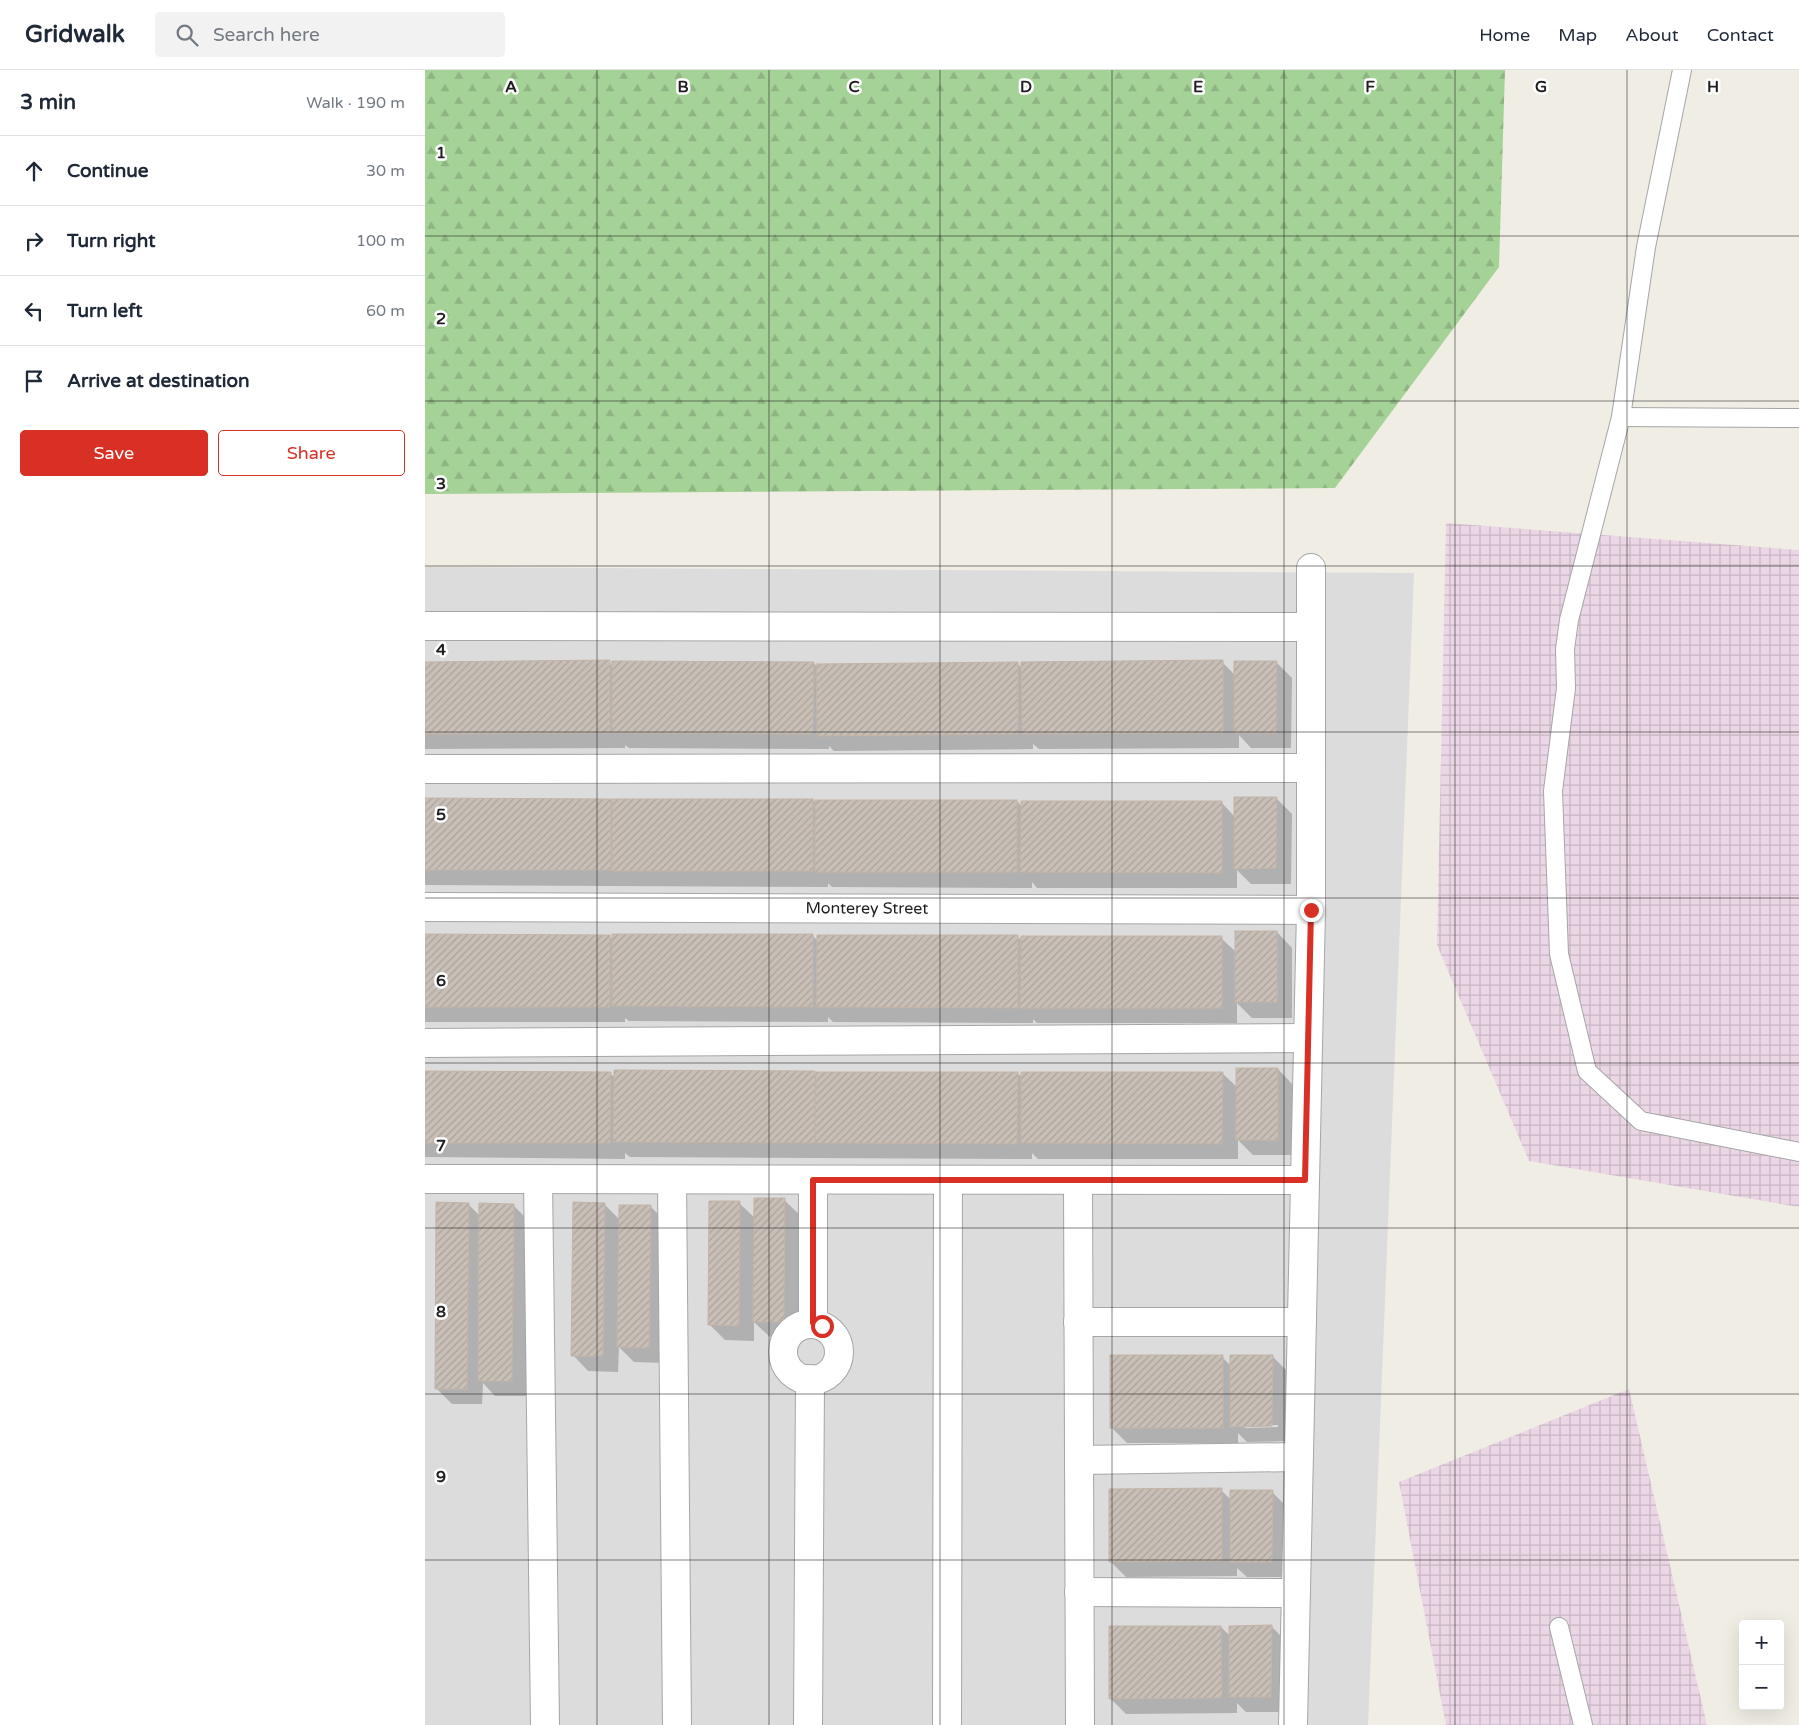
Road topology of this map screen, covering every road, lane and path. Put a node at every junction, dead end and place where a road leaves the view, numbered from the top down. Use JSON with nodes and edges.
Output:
{"nodes":[{"id":1,"x":1682,"y":70,"type":"edge"},
{"id":2,"x":1621,"y":417,"type":"junction"},
{"id":3,"x":1799,"y":418,"type":"edge"},
{"id":4,"x":1311,"y":568,"type":"dead end"},
{"id":5,"x":425,"y":626,"type":"edge"},
{"id":6,"x":1310,"y":627,"type":"junction"},
{"id":7,"x":1310,"y":768,"type":"junction"},
{"id":8,"x":425,"y":769,"type":"edge"},
{"id":9,"x":425,"y":907,"type":"edge"},
{"id":10,"x":1311,"y":910,"type":"junction"},
{"id":11,"x":1308,"y":1038,"type":"junction"},
{"id":12,"x":425,"y":1043,"type":"edge"},
{"id":13,"x":1799,"y":1152,"type":"edge"},
{"id":14,"x":425,"y":1180,"type":"edge"},
{"id":15,"x":538,"y":1180,"type":"junction"},
{"id":16,"x":672,"y":1180,"type":"junction"},
{"id":17,"x":813,"y":1180,"type":"junction"},
{"id":18,"x":948,"y":1180,"type":"junction"},
{"id":19,"x":1078,"y":1180,"type":"junction"},
{"id":20,"x":1305,"y":1180,"type":"junction"},
{"id":21,"x":1079,"y":1322,"type":"junction"},
{"id":22,"x":1302,"y":1322,"type":"junction"},
{"id":23,"x":813,"y":1323,"type":"junction"},
{"id":24,"x":810,"y":1380,"type":"junction"},
{"id":25,"x":1298,"y":1458,"type":"junction"},
{"id":26,"x":1079,"y":1460,"type":"junction"},
{"id":27,"x":1079,"y":1592,"type":"junction"},
{"id":28,"x":1295,"y":1593,"type":"junction"},
{"id":29,"x":1559,"y":1627,"type":"dead end"},
{"id":30,"x":545,"y":1725,"type":"edge"},
{"id":31,"x":677,"y":1725,"type":"edge"},
{"id":32,"x":808,"y":1725,"type":"edge"},
{"id":33,"x":947,"y":1725,"type":"edge"},
{"id":34,"x":1080,"y":1725,"type":"edge"},
{"id":35,"x":1293,"y":1725,"type":"edge"},
{"id":36,"x":1583,"y":1725,"type":"edge"}],
"edges":[{"from":1,"to":2,"type":"lane"},
{"from":2,"to":3,"type":"lane"},
{"from":2,"to":13,"type":"lane"},
{"from":4,"to":6,"type":"street"},
{"from":5,"to":6,"type":"street"},
{"from":6,"to":7,"type":"street"},
{"from":7,"to":8,"type":"street"},
{"from":7,"to":10,"type":"street"},
{"from":9,"to":10,"type":"street","name":"Monterey Street"},
{"from":10,"to":11,"type":"street"},
{"from":11,"to":12,"type":"street"},
{"from":11,"to":20,"type":"street"},
{"from":14,"to":15,"type":"street"},
{"from":15,"to":16,"type":"street"},
{"from":15,"to":30,"type":"street"},
{"from":16,"to":17,"type":"street"},
{"from":16,"to":31,"type":"street"},
{"from":17,"to":18,"type":"street"},
{"from":17,"to":23,"type":"street"},
{"from":18,"to":19,"type":"street"},
{"from":18,"to":33,"type":"street"},
{"from":19,"to":20,"type":"street"},
{"from":19,"to":21,"type":"street"},
{"from":20,"to":22,"type":"street"},
{"from":21,"to":22,"type":"street"},
{"from":21,"to":26,"type":"street"},
{"from":22,"to":25,"type":"street"},
{"from":23,"to":24,"type":"street"},
{"from":23,"to":24,"type":"street"},
{"from":24,"to":32,"type":"street"},
{"from":25,"to":26,"type":"street"},
{"from":25,"to":28,"type":"street"},
{"from":26,"to":27,"type":"street"},
{"from":27,"to":28,"type":"street"},
{"from":27,"to":34,"type":"street"},
{"from":28,"to":35,"type":"street"},
{"from":29,"to":36,"type":"lane"}]}
